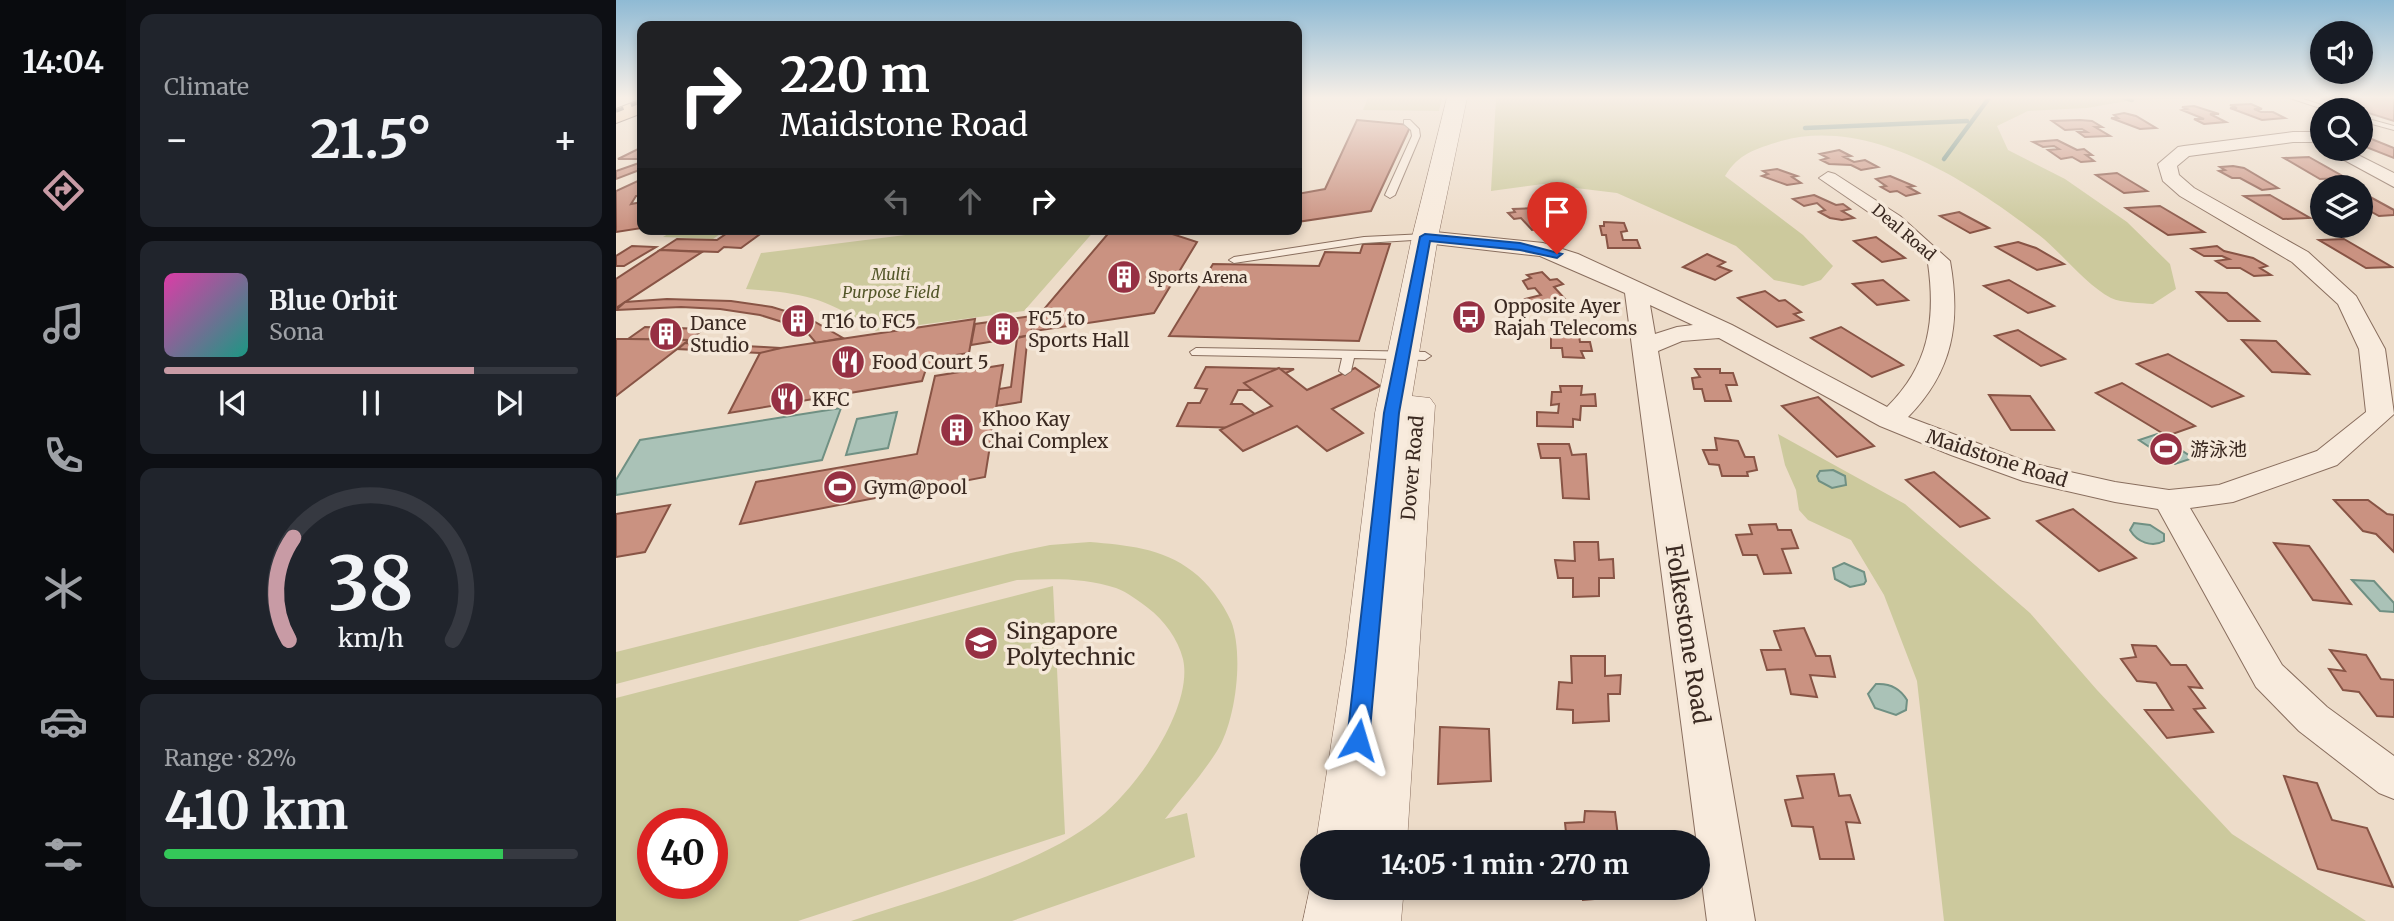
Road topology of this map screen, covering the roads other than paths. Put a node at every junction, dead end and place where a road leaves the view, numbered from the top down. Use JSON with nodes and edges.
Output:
{"nodes":[{"id":1,"x":1414,"y":141,"type":"edge"},
{"id":2,"x":1453,"y":141,"type":"edge"},
{"id":3,"x":1467,"y":141,"type":"edge"},
{"id":4,"x":2262,"y":141,"type":"edge"},
{"id":5,"x":2356,"y":161,"type":"edge"},
{"id":6,"x":1828,"y":178,"type":"dead end"},
{"id":7,"x":2394,"y":181,"type":"edge"},
{"id":8,"x":1390,"y":195,"type":"dead end"},
{"id":9,"x":1446,"y":222,"type":"junction"},
{"id":10,"x":1234,"y":260,"type":"dead end"},
{"id":11,"x":1636,"y":288,"type":"junction"},
{"id":12,"x":1723,"y":330,"type":"junction"},
{"id":13,"x":1644,"y":348,"type":"junction"},
{"id":14,"x":1196,"y":352,"type":"dead end"},
{"id":15,"x":1349,"y":355,"type":"junction"},
{"id":16,"x":1413,"y":356,"type":"junction"},
{"id":17,"x":1345,"y":371,"type":"dead end"},
{"id":18,"x":2387,"y":415,"type":"edge"},
{"id":19,"x":1890,"y":420,"type":"junction"},
{"id":20,"x":2169,"y":500,"type":"junction"},
{"id":21,"x":1372,"y":760,"type":"junction"},
{"id":22,"x":2394,"y":780,"type":"edge"},
{"id":23,"x":1347,"y":830,"type":"edge"},
{"id":24,"x":1379,"y":830,"type":"edge"},
{"id":25,"x":1335,"y":900,"type":"edge"},
{"id":26,"x":1374,"y":900,"type":"edge"},
{"id":27,"x":1332,"y":921,"type":"edge"},
{"id":28,"x":1372,"y":921,"type":"edge"},
{"id":29,"x":1731,"y":921,"type":"edge"}],
"edges":[{"from":1,"to":8,"type":"lane"},
{"from":2,"to":9,"type":"street","name":"Dover Road"},
{"from":3,"to":9,"type":"street","name":"Dover Road"},
{"from":4,"to":18,"type":"street","name":"Maidstone Road"},
{"from":5,"to":7,"type":"street"},
{"from":6,"to":19,"type":"street","name":"Deal Road"},
{"from":9,"to":10,"type":"lane"},
{"from":9,"to":11,"type":"street","name":"Maidstone Road"},
{"from":9,"to":16,"type":"street","name":"Dover Road"},
{"from":11,"to":12,"type":"street","name":"Maidstone Road"},
{"from":11,"to":13,"type":"street","name":"Folkestone Road"},
{"from":12,"to":13,"type":"street"},
{"from":12,"to":19,"type":"street","name":"Maidstone Road"},
{"from":13,"to":29,"type":"street","name":"Folkestone Road"},
{"from":14,"to":15,"type":"lane"},
{"from":15,"to":16,"type":"lane"},
{"from":15,"to":17,"type":"lane"},
{"from":16,"to":21,"type":"street","name":"Dover Road"},
{"from":18,"to":20,"type":"street","name":"Maidstone Road"},
{"from":19,"to":20,"type":"street","name":"Maidstone Road"},
{"from":20,"to":22,"type":"street"},
{"from":21,"to":23,"type":"street","name":"Dover Road"},
{"from":21,"to":24,"type":"street","name":"Dover Road"},
{"from":25,"to":27,"type":"street"},
{"from":26,"to":28,"type":"street"}]}
